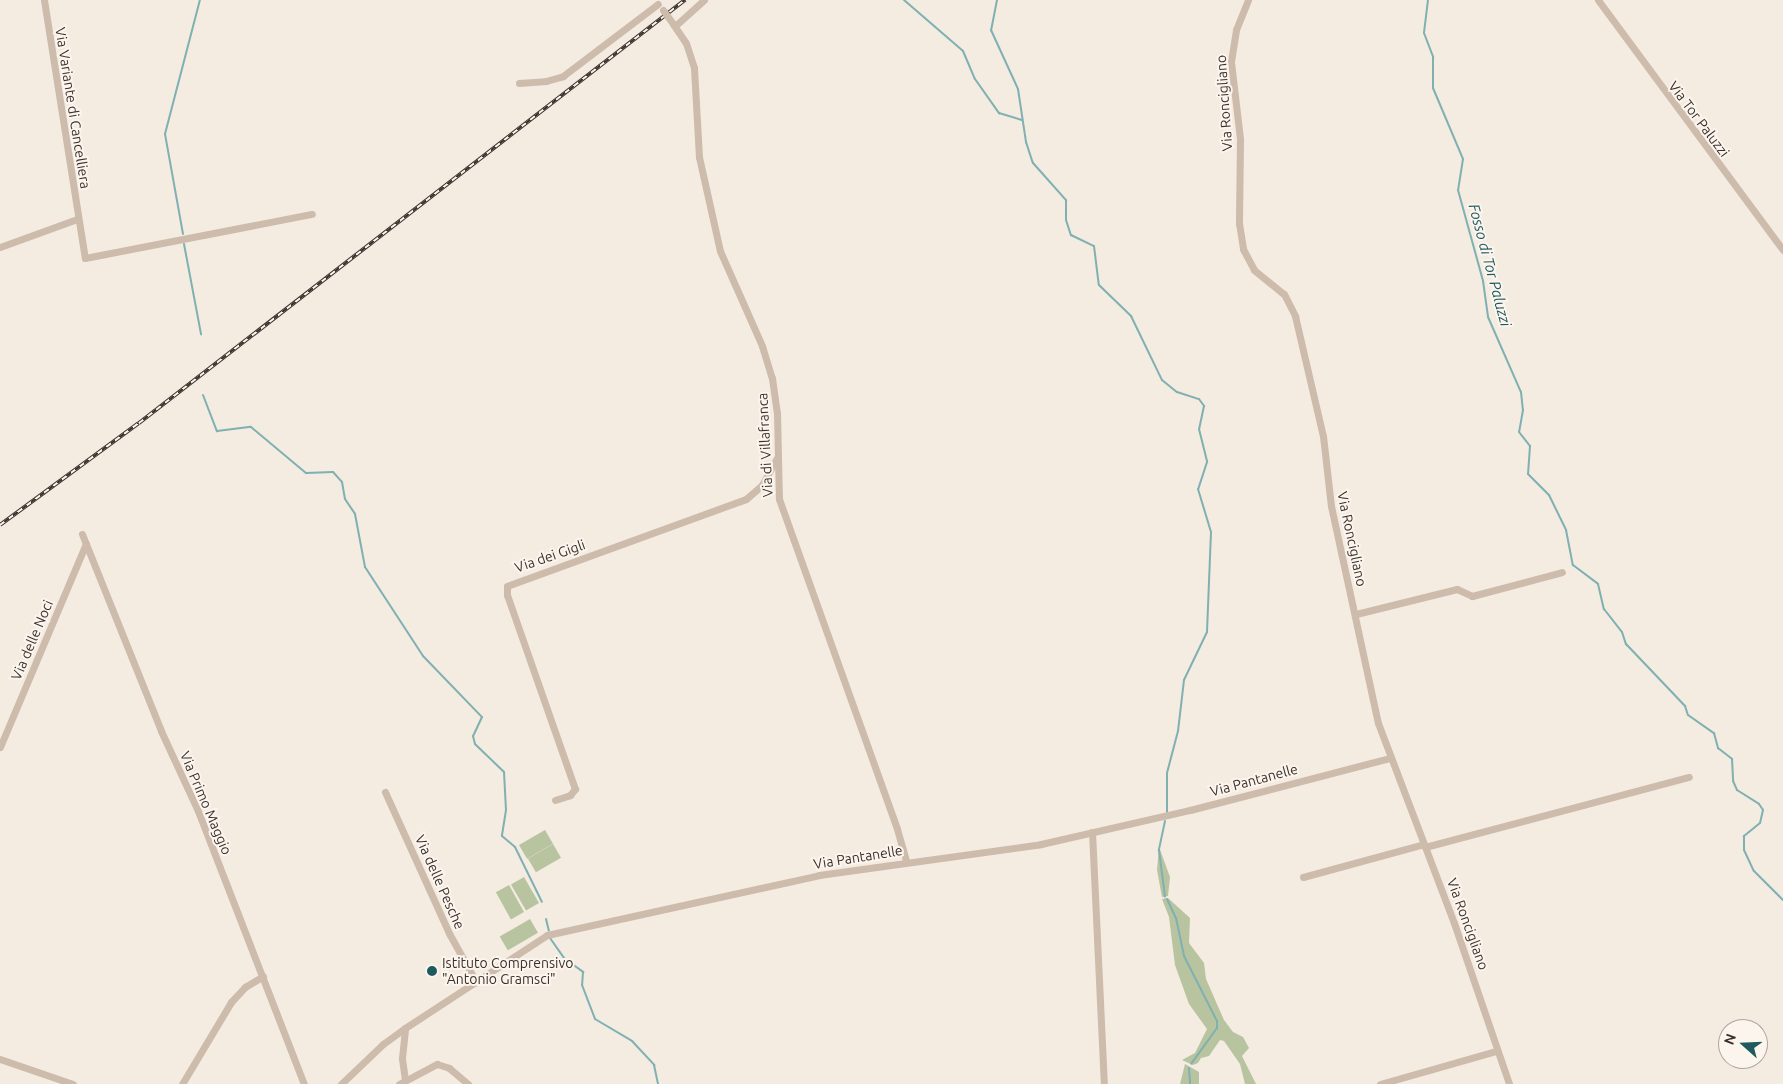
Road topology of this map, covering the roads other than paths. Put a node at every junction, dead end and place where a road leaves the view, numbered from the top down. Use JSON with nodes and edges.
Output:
{"nodes":[{"id":1,"x":44,"y":0,"type":"edge"},
{"id":2,"x":704,"y":0,"type":"edge"},
{"id":3,"x":1248,"y":0,"type":"edge"},
{"id":4,"x":1598,"y":0,"type":"edge"},
{"id":5,"x":660,"y":5,"type":"edge"},
{"id":6,"x":674,"y":25,"type":"junction"},
{"id":7,"x":519,"y":83,"type":"dead end"},
{"id":8,"x":312,"y":214,"type":"dead end"},
{"id":9,"x":77,"y":219,"type":"junction"},
{"id":10,"x":0,"y":247,"type":"edge"},
{"id":11,"x":1783,"y":250,"type":"edge"},
{"id":12,"x":779,"y":455,"type":"junction"},
{"id":13,"x":82,"y":534,"type":"dead end"},
{"id":14,"x":86,"y":543,"type":"junction"},
{"id":15,"x":1562,"y":572,"type":"dead end"},
{"id":16,"x":1356,"y":614,"type":"junction"},
{"id":17,"x":0,"y":747,"type":"edge"},
{"id":18,"x":1390,"y":758,"type":"junction"},
{"id":19,"x":1689,"y":777,"type":"dead end"},
{"id":20,"x":385,"y":792,"type":"dead end"},
{"id":21,"x":555,"y":800,"type":"dead end"},
{"id":22,"x":1092,"y":832,"type":"junction"},
{"id":23,"x":1425,"y":846,"type":"junction"},
{"id":24,"x":906,"y":861,"type":"junction"},
{"id":25,"x":1302,"y":877,"type":"dead end"},
{"id":26,"x":263,"y":976,"type":"junction"},
{"id":27,"x":476,"y":982,"type":"junction"},
{"id":28,"x":405,"y":1028,"type":"junction"},
{"id":29,"x":1496,"y":1051,"type":"junction"},
{"id":30,"x":0,"y":1059,"type":"edge"},
{"id":31,"x":402,"y":1082,"type":"edge"},
{"id":32,"x":73,"y":1084,"type":"edge"},
{"id":33,"x":182,"y":1084,"type":"edge"},
{"id":34,"x":304,"y":1084,"type":"edge"},
{"id":35,"x":341,"y":1084,"type":"edge"},
{"id":36,"x":468,"y":1084,"type":"edge"},
{"id":37,"x":1104,"y":1084,"type":"edge"},
{"id":38,"x":1380,"y":1084,"type":"edge"},
{"id":39,"x":1509,"y":1084,"type":"edge"}],
"edges":[{"from":1,"to":9,"type":"street","name":"Via Variante di Cancelliera"},
{"from":2,"to":6,"type":"street"},
{"from":3,"to":16,"type":"street","name":"Via Roncigliano"},
{"from":4,"to":11,"type":"street","name":"Via Tor Paluzzi"},
{"from":5,"to":6,"type":"street","name":"Via di Villafranca","bridge":true},
{"from":5,"to":7,"type":"street"},
{"from":6,"to":12,"type":"street","name":"Via di Villafranca"},
{"from":8,"to":9,"type":"street","name":"Via Variante di Cancelliera"},
{"from":9,"to":10,"type":"street"},
{"from":12,"to":21,"type":"street","name":"Via dei Gigli"},
{"from":12,"to":24,"type":"street","name":"Via di Villafranca"},
{"from":13,"to":14,"type":"street","name":"Via Primo Maggio"},
{"from":14,"to":17,"type":"street","name":"Via delle Noci"},
{"from":14,"to":26,"type":"street","name":"Via Primo Maggio"},
{"from":15,"to":16,"type":"street"},
{"from":16,"to":18,"type":"street","name":"Via Roncigliano"},
{"from":18,"to":22,"type":"street","name":"Via Pantanelle"},
{"from":18,"to":23,"type":"street","name":"Via Roncigliano"},
{"from":19,"to":23,"type":"street"},
{"from":20,"to":27,"type":"street","name":"Via delle Pesche"},
{"from":22,"to":24,"type":"street","name":"Via Pantanelle"},
{"from":22,"to":37,"type":"street"},
{"from":23,"to":25,"type":"street"},
{"from":23,"to":29,"type":"street","name":"Via Roncigliano"},
{"from":24,"to":27,"type":"street","name":"Via Pantanelle"},
{"from":26,"to":33,"type":"street"},
{"from":26,"to":34,"type":"street","name":"Via Primo Maggio"},
{"from":27,"to":28,"type":"street","name":"Via Pantanelle"},
{"from":28,"to":31,"type":"street"},
{"from":28,"to":35,"type":"street","name":"Via Pantanelle"},
{"from":29,"to":38,"type":"street"},
{"from":29,"to":39,"type":"street","name":"Via Roncigliano"},
{"from":30,"to":32,"type":"street"},
{"from":31,"to":36,"type":"street"}]}
